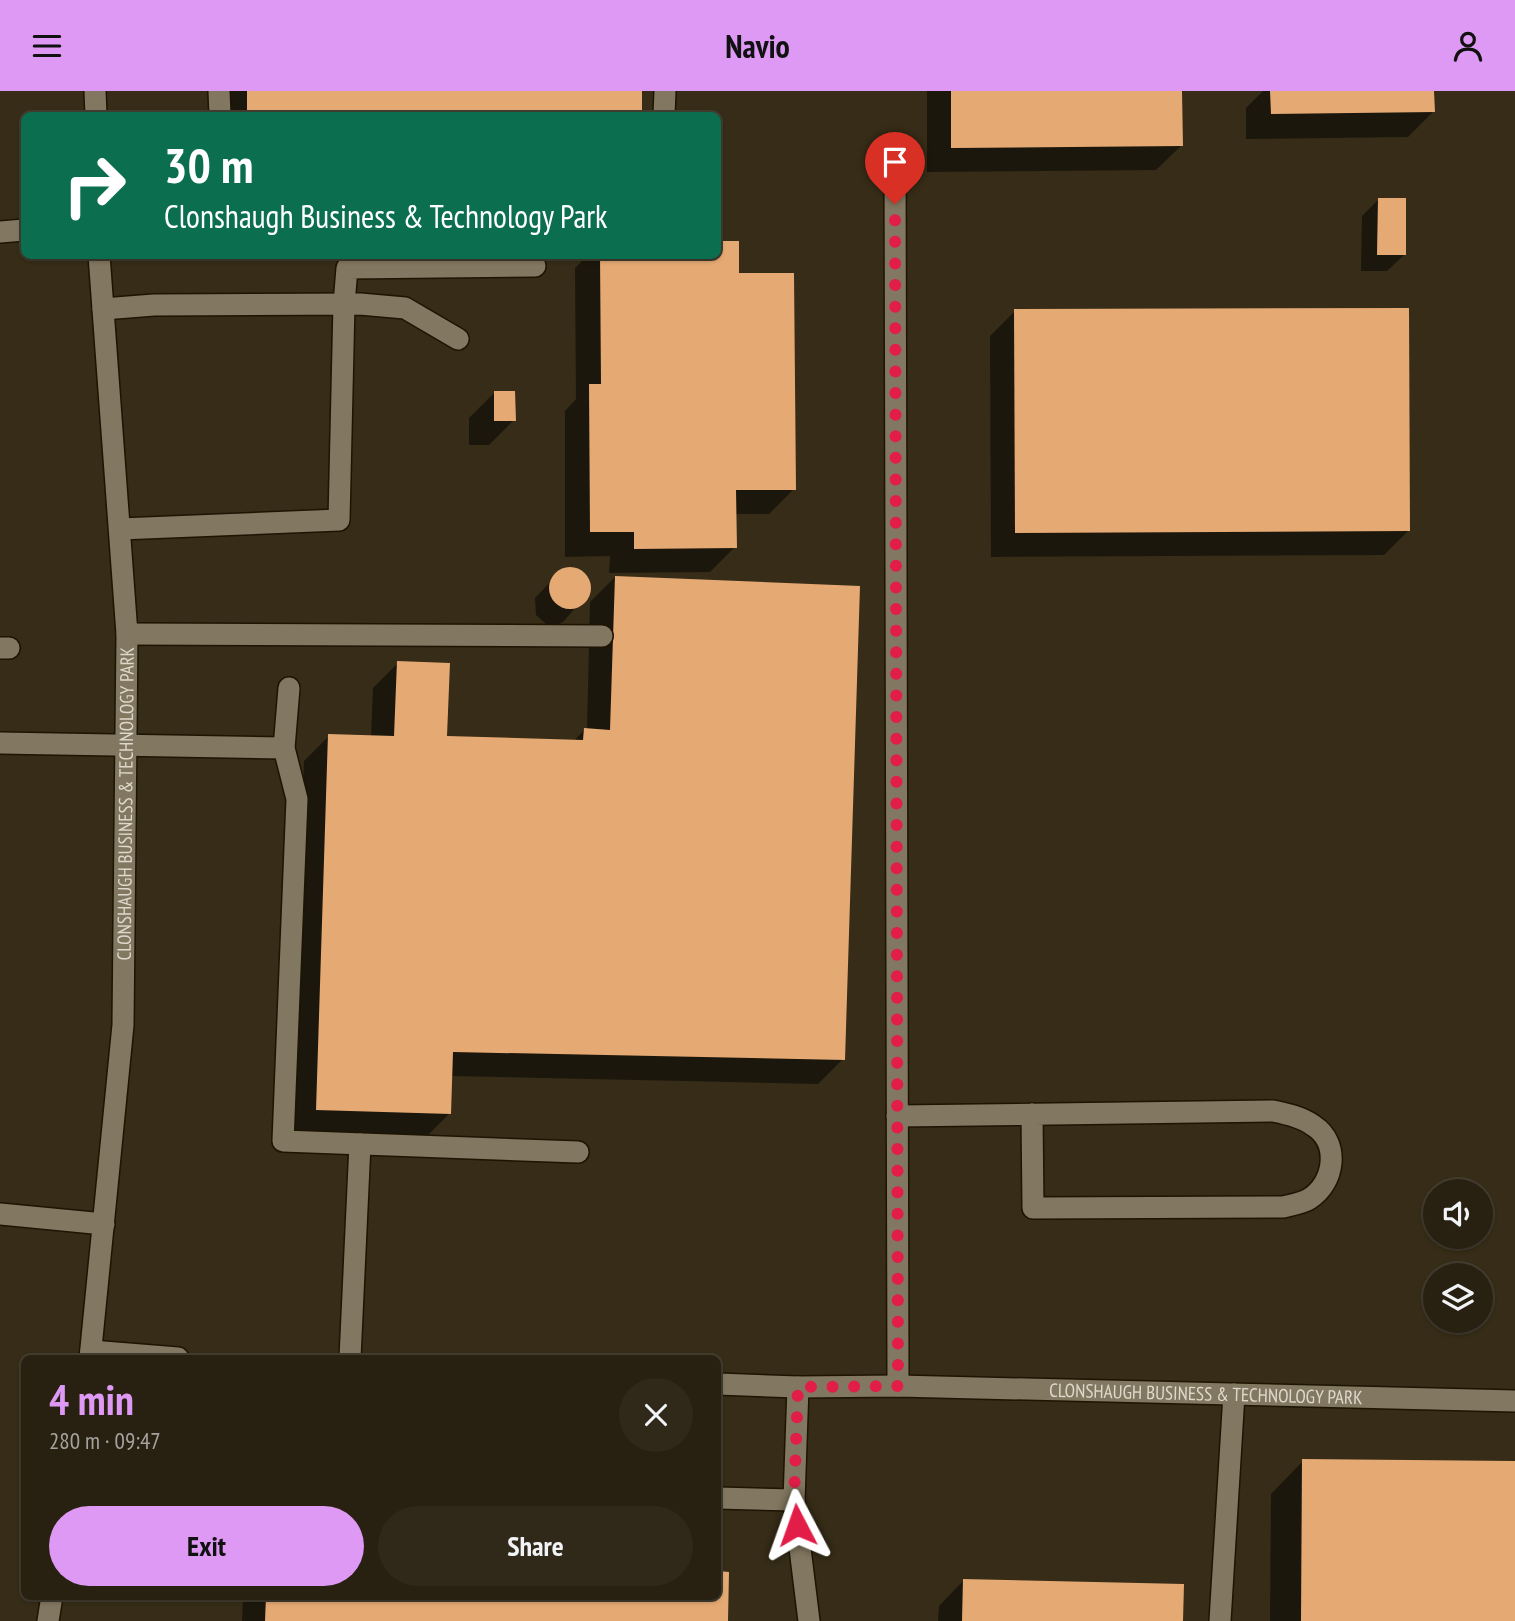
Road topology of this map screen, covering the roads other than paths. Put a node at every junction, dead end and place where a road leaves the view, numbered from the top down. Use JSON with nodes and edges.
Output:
{"nodes":[{"id":1,"x":95,"y":91,"type":"edge"},
{"id":2,"x":219,"y":91,"type":"edge"},
{"id":3,"x":664,"y":91,"type":"edge"},
{"id":4,"x":96,"y":112,"type":"edge"},
{"id":5,"x":220,"y":112,"type":"edge"},
{"id":6,"x":664,"y":112,"type":"edge"},
{"id":7,"x":895,"y":153,"type":"dead end"},
{"id":8,"x":21,"y":230,"type":"edge"},
{"id":9,"x":0,"y":232,"type":"edge"},
{"id":10,"x":99,"y":259,"type":"edge"},
{"id":11,"x":535,"y":266,"type":"dead end"},
{"id":12,"x":344,"y":304,"type":"junction"},
{"id":13,"x":103,"y":309,"type":"junction"},
{"id":14,"x":458,"y":339,"type":"dead end"},
{"id":15,"x":120,"y":529,"type":"junction"},
{"id":16,"x":127,"y":634,"type":"junction"},
{"id":17,"x":602,"y":636,"type":"dead end"},
{"id":18,"x":289,"y":688,"type":"dead end"},
{"id":19,"x":0,"y":743,"type":"edge"},
{"id":20,"x":125,"y":746,"type":"junction"},
{"id":21,"x":284,"y":748,"type":"junction"},
{"id":22,"x":1032,"y":1114,"type":"junction"},
{"id":23,"x":897,"y":1116,"type":"junction"},
{"id":24,"x":360,"y":1144,"type":"junction"},
{"id":25,"x":578,"y":1152,"type":"dead end"},
{"id":26,"x":0,"y":1214,"type":"edge"},
{"id":27,"x":104,"y":1224,"type":"junction"},
{"id":28,"x":90,"y":1355,"type":"edge"},
{"id":29,"x":350,"y":1355,"type":"edge"},
{"id":30,"x":721,"y":1384,"type":"edge"},
{"id":31,"x":898,"y":1386,"type":"junction"},
{"id":32,"x":798,"y":1387,"type":"junction"},
{"id":33,"x":1234,"y":1394,"type":"junction"},
{"id":34,"x":1515,"y":1401,"type":"edge"},
{"id":35,"x":721,"y":1498,"type":"edge"},
{"id":36,"x":794,"y":1500,"type":"junction"},
{"id":37,"x":51,"y":1600,"type":"edge"},
{"id":38,"x":48,"y":1621,"type":"edge"},
{"id":39,"x":809,"y":1621,"type":"edge"},
{"id":40,"x":1220,"y":1621,"type":"edge"}],
"edges":[{"from":1,"to":4,"type":"street"},
{"from":2,"to":5,"type":"street"},
{"from":3,"to":6,"type":"street"},
{"from":7,"to":23,"type":"street"},
{"from":8,"to":9,"type":"street"},
{"from":10,"to":13,"type":"street","name":"CLONSHAUGH BUSINESS & TECHNOLOGY PARK"},
{"from":11,"to":12,"type":"street"},
{"from":12,"to":13,"type":"street"},
{"from":12,"to":14,"type":"street"},
{"from":12,"to":15,"type":"street"},
{"from":13,"to":15,"type":"street","name":"CLONSHAUGH BUSINESS & TECHNOLOGY PARK"},
{"from":15,"to":16,"type":"street","name":"CLONSHAUGH BUSINESS & TECHNOLOGY PARK"},
{"from":16,"to":17,"type":"street"},
{"from":16,"to":20,"type":"street","name":"CLONSHAUGH BUSINESS & TECHNOLOGY PARK"},
{"from":18,"to":21,"type":"street"},
{"from":19,"to":20,"type":"street"},
{"from":20,"to":21,"type":"street"},
{"from":20,"to":27,"type":"street","name":"CLONSHAUGH BUSINESS & TECHNOLOGY PARK"},
{"from":21,"to":24,"type":"street"},
{"from":22,"to":22,"type":"street"},
{"from":22,"to":23,"type":"street"},
{"from":23,"to":31,"type":"street"},
{"from":24,"to":25,"type":"street"},
{"from":24,"to":29,"type":"street"},
{"from":26,"to":27,"type":"street"},
{"from":27,"to":28,"type":"street","name":"CLONSHAUGH BUSINESS & TECHNOLOGY PARK"},
{"from":30,"to":32,"type":"street","name":"CLONSHAUGH BUSINESS & TECHNOLOGY PARK"},
{"from":31,"to":32,"type":"street","name":"CLONSHAUGH BUSINESS & TECHNOLOGY PARK"},
{"from":31,"to":33,"type":"street","name":"CLONSHAUGH BUSINESS & TECHNOLOGY PARK"},
{"from":32,"to":36,"type":"street"},
{"from":33,"to":34,"type":"street","name":"CLONSHAUGH BUSINESS & TECHNOLOGY PARK"},
{"from":33,"to":40,"type":"street"},
{"from":35,"to":36,"type":"street"},
{"from":36,"to":39,"type":"street"},
{"from":37,"to":38,"type":"street"}]}
